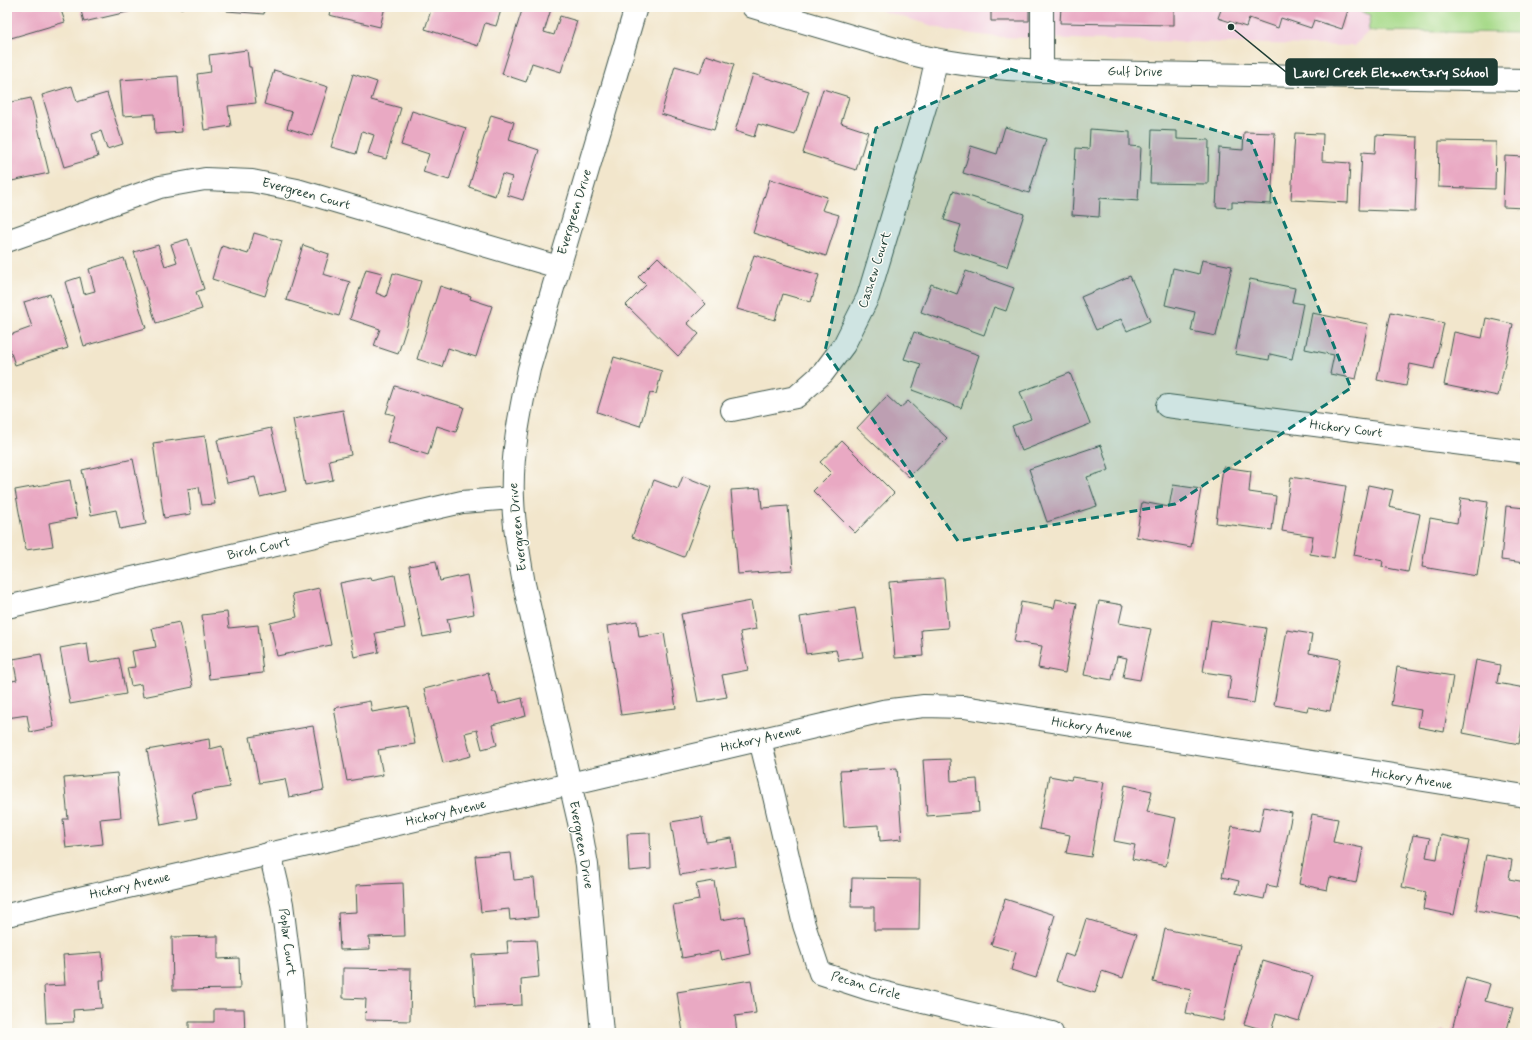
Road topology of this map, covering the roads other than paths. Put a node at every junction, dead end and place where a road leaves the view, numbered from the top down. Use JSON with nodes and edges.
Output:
{"nodes":[{"id":1,"x":636,"y":7,"type":"edge"},
{"id":2,"x":753,"y":7,"type":"edge"},
{"id":3,"x":1042,"y":7,"type":"edge"},
{"id":4,"x":936,"y":61,"type":"junction"},
{"id":5,"x":1042,"y":71,"type":"junction"},
{"id":6,"x":1525,"y":80,"type":"edge"},
{"id":7,"x":7,"y":241,"type":"edge"},
{"id":8,"x":558,"y":267,"type":"junction"},
{"id":9,"x":1167,"y":406,"type":"dead end"},
{"id":10,"x":732,"y":410,"type":"dead end"},
{"id":11,"x":1525,"y":452,"type":"edge"},
{"id":12,"x":513,"y":498,"type":"junction"},
{"id":13,"x":7,"y":607,"type":"edge"},
{"id":14,"x":760,"y":740,"type":"junction"},
{"id":15,"x":570,"y":784,"type":"junction"},
{"id":16,"x":1525,"y":796,"type":"edge"},
{"id":17,"x":270,"y":853,"type":"junction"},
{"id":18,"x":7,"y":915,"type":"edge"},
{"id":19,"x":296,"y":1033,"type":"edge"},
{"id":20,"x":602,"y":1033,"type":"edge"},
{"id":21,"x":1052,"y":1033,"type":"edge"}],
"edges":[{"from":1,"to":8,"type":"street","name":"Evergreen Drive"},
{"from":2,"to":4,"type":"street","name":"Gulf Drive"},
{"from":3,"to":5,"type":"street"},
{"from":4,"to":5,"type":"street","name":"Gulf Drive"},
{"from":4,"to":10,"type":"street","name":"Cashew Court"},
{"from":5,"to":6,"type":"street","name":"Gulf Drive"},
{"from":7,"to":8,"type":"street","name":"Evergreen Court"},
{"from":8,"to":12,"type":"street","name":"Evergreen Drive"},
{"from":9,"to":11,"type":"street","name":"Hickory Court"},
{"from":12,"to":13,"type":"street","name":"Birch Court"},
{"from":12,"to":15,"type":"street","name":"Evergreen Drive"},
{"from":14,"to":15,"type":"street","name":"Hickory Avenue"},
{"from":14,"to":16,"type":"street","name":"Hickory Avenue"},
{"from":14,"to":21,"type":"street","name":"Pecan Circle"},
{"from":15,"to":17,"type":"street","name":"Hickory Avenue"},
{"from":15,"to":20,"type":"street","name":"Evergreen Drive"},
{"from":17,"to":18,"type":"street","name":"Hickory Avenue"},
{"from":17,"to":19,"type":"street","name":"Poplar Court"}]}
